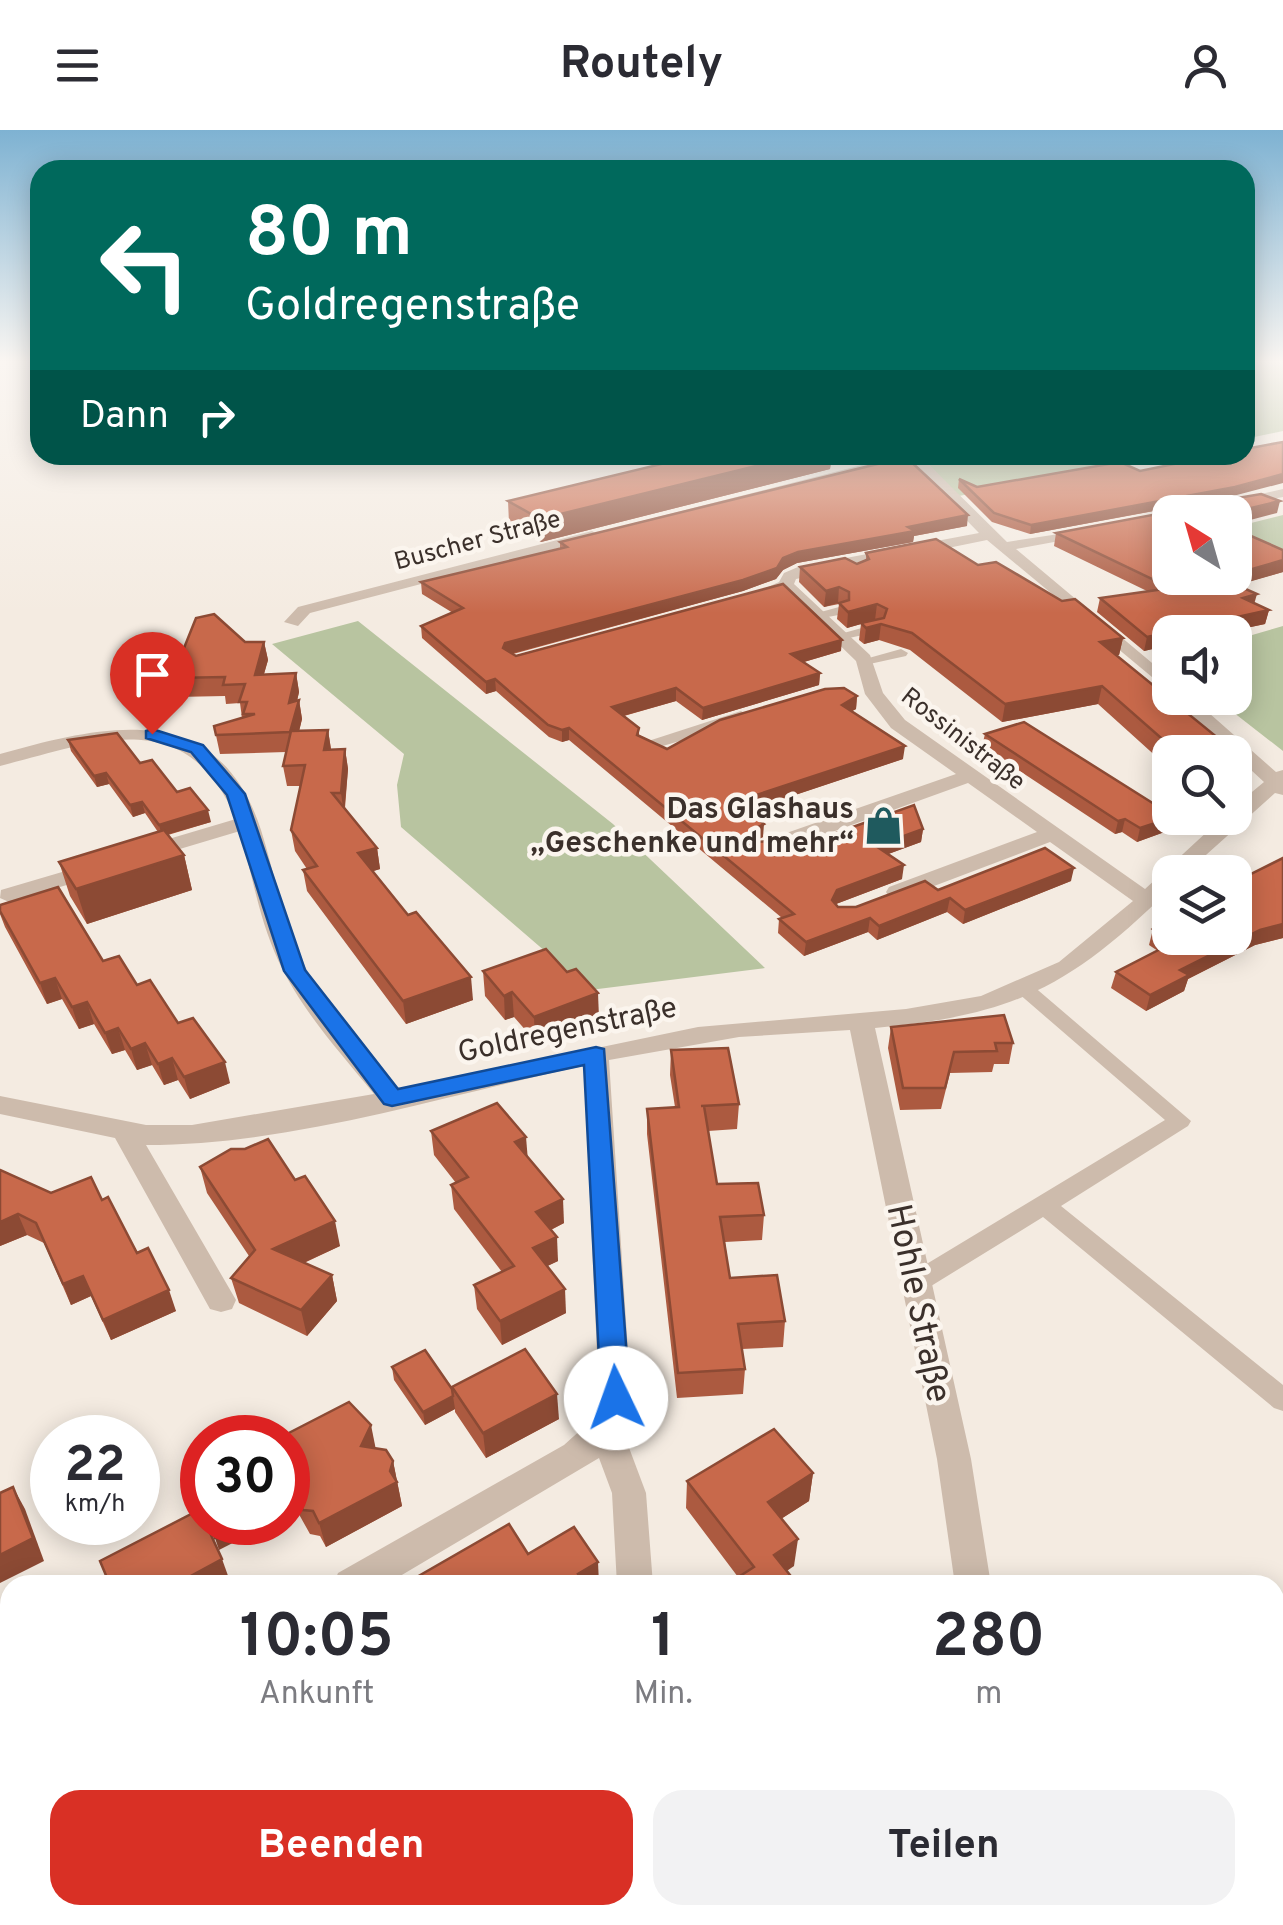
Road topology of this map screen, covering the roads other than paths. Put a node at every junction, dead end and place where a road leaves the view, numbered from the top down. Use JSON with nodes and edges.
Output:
{"nodes":[{"id":1,"x":875,"y":465,"type":"edge"},
{"id":2,"x":921,"y":465,"type":"edge"},
{"id":3,"x":1283,"y":494,"type":"edge"},
{"id":4,"x":1252,"y":500,"type":"edge"},
{"id":5,"x":631,"y":525,"type":"edge"},
{"id":6,"x":1110,"y":527,"type":"edge"},
{"id":7,"x":612,"y":530,"type":"edge"},
{"id":8,"x":990,"y":534,"type":"junction"},
{"id":9,"x":1004,"y":547,"type":"junction"},
{"id":10,"x":842,"y":562,"type":"junction"},
{"id":11,"x":858,"y":574,"type":"edge"},
{"id":12,"x":786,"y":585,"type":"junction"},
{"id":13,"x":736,"y":602,"type":"edge"},
{"id":14,"x":840,"y":610,"type":"edge"},
{"id":15,"x":817,"y":614,"type":"junction"},
{"id":16,"x":292,"y":622,"type":"dead end"},
{"id":17,"x":876,"y":628,"type":"edge"},
{"id":18,"x":840,"y":636,"type":"junction"},
{"id":19,"x":901,"y":653,"type":"dead end"},
{"id":20,"x":865,"y":661,"type":"junction"},
{"id":21,"x":1152,"y":672,"type":"edge"},
{"id":22,"x":760,"y":711,"type":"edge"},
{"id":23,"x":1202,"y":715,"type":"edge"},
{"id":24,"x":649,"y":744,"type":"edge"},
{"id":25,"x":0,"y":760,"type":"edge"},
{"id":26,"x":969,"y":776,"type":"junction"},
{"id":27,"x":1281,"y":782,"type":"edge"},
{"id":28,"x":1252,"y":804,"type":"edge"},
{"id":29,"x":248,"y":822,"type":"junction"},
{"id":30,"x":1052,"y":834,"type":"junction"},
{"id":31,"x":1215,"y":835,"type":"edge"},
{"id":32,"x":766,"y":848,"type":"edge"},
{"id":33,"x":1193,"y":855,"type":"edge"},
{"id":34,"x":3,"y":892,"type":"edge"},
{"id":35,"x":1152,"y":894,"type":"edge"},
{"id":36,"x":879,"y":899,"type":"edge"},
{"id":37,"x":1146,"y":900,"type":"junction"},
{"id":38,"x":1026,"y":989,"type":"junction"},
{"id":39,"x":861,"y":1022,"type":"junction"},
{"id":40,"x":596,"y":1055,"type":"junction"},
{"id":41,"x":392,"y":1098,"type":"junction"},
{"id":42,"x":0,"y":1105,"type":"edge"},
{"id":43,"x":124,"y":1131,"type":"junction"},
{"id":44,"x":1044,"y":1206,"type":"junction"},
{"id":45,"x":914,"y":1284,"type":"junction"},
{"id":46,"x":221,"y":1300,"type":"dead end"},
{"id":47,"x":1283,"y":1400,"type":"edge"},
{"id":48,"x":606,"y":1430,"type":"junction"},
{"id":49,"x":369,"y":1575,"type":"edge"},
{"id":50,"x":634,"y":1575,"type":"edge"},
{"id":51,"x":971,"y":1575,"type":"edge"}],
"edges":[{"from":1,"to":5,"type":"street"},
{"from":2,"to":8,"type":"street"},
{"from":3,"to":4,"type":"street"},
{"from":6,"to":9,"type":"street"},
{"from":7,"to":16,"type":"street","name":"Buscher Straße"},
{"from":8,"to":9,"type":"street"},
{"from":8,"to":10,"type":"street"},
{"from":9,"to":21,"type":"street"},
{"from":10,"to":11,"type":"lane"},
{"from":10,"to":12,"type":"street"},
{"from":12,"to":13,"type":"street"},
{"from":12,"to":15,"type":"street"},
{"from":14,"to":15,"type":"lane"},
{"from":15,"to":18,"type":"street"},
{"from":17,"to":18,"type":"lane"},
{"from":18,"to":20,"type":"street"},
{"from":19,"to":20,"type":"lane"},
{"from":20,"to":26,"type":"street","name":"Rossinistraße"},
{"from":22,"to":24,"type":"street"},
{"from":23,"to":27,"type":"street"},
{"from":25,"to":29,"type":"street"},
{"from":26,"to":30,"type":"street","name":"Rossinistraße"},
{"from":26,"to":32,"type":"street"},
{"from":27,"to":28,"type":"street","name":"Goldregenstraße"},
{"from":29,"to":34,"type":"street"},
{"from":29,"to":41,"type":"street"},
{"from":30,"to":36,"type":"street"},
{"from":30,"to":37,"type":"street","name":"Rossinistraße"},
{"from":31,"to":33,"type":"street","name":"Goldregenstraße"},
{"from":35,"to":37,"type":"street","name":"Goldregenstraße"},
{"from":37,"to":38,"type":"street","name":"Goldregenstraße"},
{"from":38,"to":39,"type":"street","name":"Goldregenstraße"},
{"from":38,"to":44,"type":"lane"},
{"from":39,"to":40,"type":"street","name":"Goldregenstraße"},
{"from":39,"to":45,"type":"street","name":"Hohle Straße"},
{"from":40,"to":41,"type":"street","name":"Goldregenstraße"},
{"from":40,"to":48,"type":"street"},
{"from":41,"to":43,"type":"street","name":"Goldregenstraße"},
{"from":42,"to":43,"type":"street","name":"Goldregenstraße"},
{"from":43,"to":46,"type":"street"},
{"from":44,"to":45,"type":"lane"},
{"from":44,"to":47,"type":"lane"},
{"from":45,"to":51,"type":"street","name":"Hohle Straße"},
{"from":48,"to":49,"type":"street"},
{"from":48,"to":50,"type":"street"}]}
